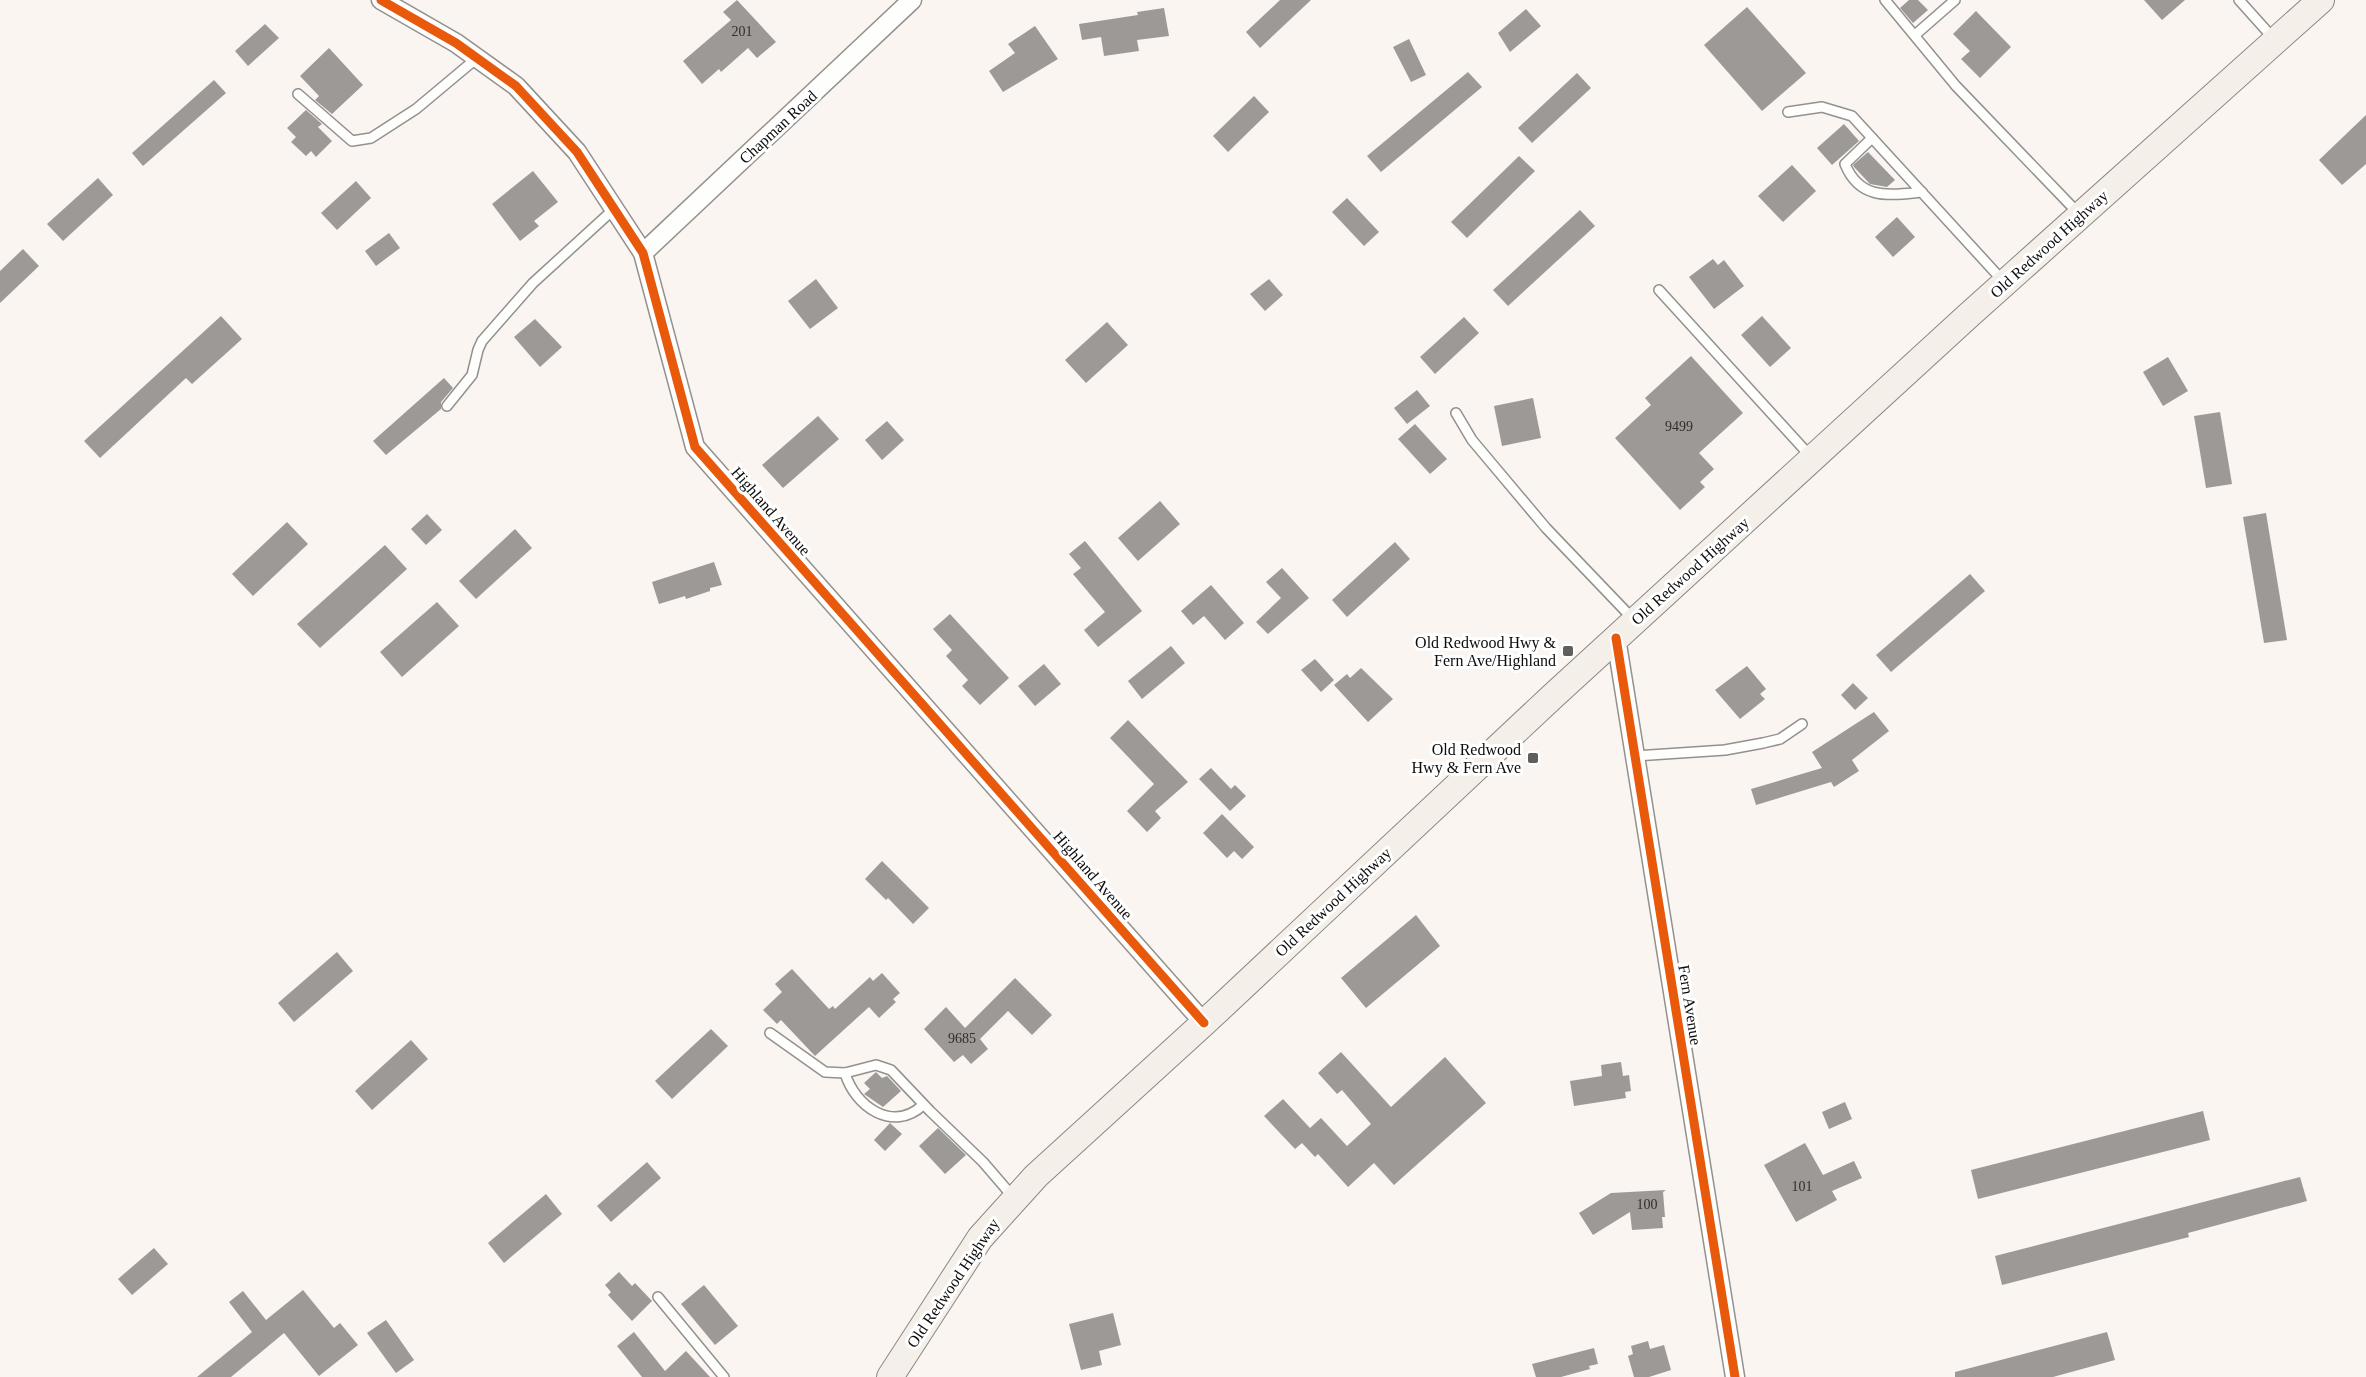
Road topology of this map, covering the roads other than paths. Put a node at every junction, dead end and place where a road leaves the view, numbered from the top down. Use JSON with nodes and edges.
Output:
{"nodes":[{"id":1,"x":381,"y":0,"type":"edge"},
{"id":2,"x":912,"y":0,"type":"edge"},
{"id":3,"x":1885,"y":0,"type":"edge"},
{"id":4,"x":1955,"y":0,"type":"edge"},
{"id":5,"x":2239,"y":0,"type":"edge"},
{"id":6,"x":2321,"y":0,"type":"edge"},
{"id":7,"x":1916,"y":35,"type":"junction"},
{"id":8,"x":2275,"y":41,"type":"junction"},
{"id":9,"x":477,"y":58,"type":"junction"},
{"id":10,"x":298,"y":94,"type":"dead end"},
{"id":11,"x":1788,"y":112,"type":"dead end"},
{"id":12,"x":1872,"y":138,"type":"junction"},
{"id":13,"x":1922,"y":192,"type":"junction"},
{"id":14,"x":614,"y":209,"type":"junction"},
{"id":15,"x":2080,"y":216,"type":"junction"},
{"id":16,"x":643,"y":254,"type":"junction"},
{"id":17,"x":2005,"y":283,"type":"junction"},
{"id":18,"x":1659,"y":290,"type":"dead end"},
{"id":19,"x":447,"y":406,"type":"dead end"},
{"id":20,"x":1456,"y":413,"type":"dead end"},
{"id":21,"x":1814,"y":460,"type":"junction"},
{"id":22,"x":1635,"y":621,"type":"junction"},
{"id":23,"x":1616,"y":638,"type":"junction"},
{"id":24,"x":1802,"y":724,"type":"dead end"},
{"id":25,"x":1635,"y":756,"type":"junction"},
{"id":26,"x":1204,"y":1023,"type":"junction"},
{"id":27,"x":770,"y":1033,"type":"dead end"},
{"id":28,"x":845,"y":1073,"type":"junction"},
{"id":29,"x":923,"y":1105,"type":"junction"},
{"id":30,"x":1014,"y":1197,"type":"junction"},
{"id":31,"x":658,"y":1297,"type":"dead end"},
{"id":32,"x":724,"y":1377,"type":"edge"},
{"id":33,"x":890,"y":1377,"type":"edge"},
{"id":34,"x":1735,"y":1377,"type":"edge"}],
"edges":[{"from":1,"to":9,"type":"street","name":"Highland Avenue"},
{"from":2,"to":16,"type":"street","name":"Chapman Road"},
{"from":3,"to":7,"type":"lane"},
{"from":4,"to":7,"type":"lane"},
{"from":5,"to":8,"type":"lane"},
{"from":6,"to":8,"type":"main road","name":"Old Redwood Highway"},
{"from":7,"to":15,"type":"lane"},
{"from":8,"to":15,"type":"main road","name":"Old Redwood Highway"},
{"from":9,"to":10,"type":"lane"},
{"from":9,"to":14,"type":"street","name":"Highland Avenue"},
{"from":11,"to":12,"type":"lane"},
{"from":12,"to":13,"type":"lane"},
{"from":12,"to":13,"type":"lane"},
{"from":13,"to":17,"type":"lane"},
{"from":14,"to":16,"type":"street","name":"Highland Avenue"},
{"from":14,"to":19,"type":"lane"},
{"from":15,"to":17,"type":"main road","name":"Old Redwood Highway"},
{"from":16,"to":26,"type":"street","name":"Highland Avenue"},
{"from":17,"to":21,"type":"main road","name":"Old Redwood Highway"},
{"from":18,"to":21,"type":"lane"},
{"from":20,"to":22,"type":"lane"},
{"from":21,"to":22,"type":"main road","name":"Old Redwood Highway"},
{"from":22,"to":23,"type":"main road","name":"Old Redwood Highway"},
{"from":23,"to":25,"type":"street","name":"Fern Avenue"},
{"from":23,"to":26,"type":"main road","name":"Old Redwood Highway"},
{"from":24,"to":25,"type":"lane"},
{"from":25,"to":34,"type":"street","name":"Fern Avenue"},
{"from":26,"to":30,"type":"main road","name":"Old Redwood Highway"},
{"from":27,"to":28,"type":"lane"},
{"from":28,"to":29,"type":"lane"},
{"from":28,"to":29,"type":"lane"},
{"from":29,"to":30,"type":"lane"},
{"from":30,"to":33,"type":"main road","name":"Old Redwood Highway"},
{"from":31,"to":32,"type":"lane"}]}
